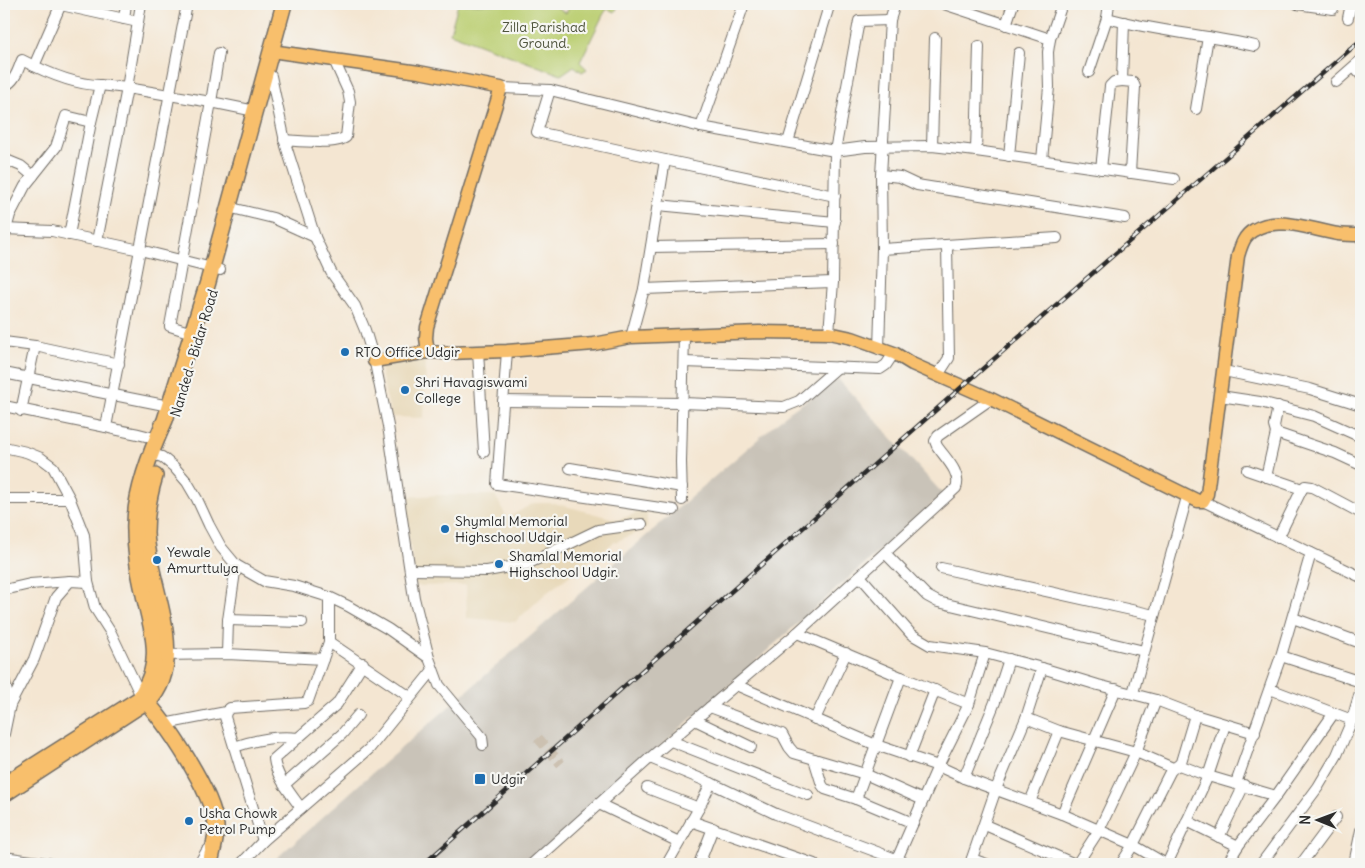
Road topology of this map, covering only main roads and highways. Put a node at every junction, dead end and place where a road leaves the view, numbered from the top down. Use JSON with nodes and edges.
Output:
{"nodes":[{"id":1,"x":284,"y":4,"type":"edge"},
{"id":2,"x":290,"y":4,"type":"edge"},
{"id":3,"x":274,"y":51,"type":"junction"},
{"id":4,"x":232,"y":207,"type":"junction"},
{"id":5,"x":1361,"y":236,"type":"edge"},
{"id":6,"x":215,"y":269,"type":"junction"},
{"id":7,"x":428,"y":352,"type":"junction"},
{"id":8,"x":374,"y":360,"type":"road end"},
{"id":9,"x":157,"y":450,"type":"junction"},
{"id":10,"x":144,"y":699,"type":"junction"},
{"id":11,"x":4,"y":783,"type":"edge"},
{"id":12,"x":4,"y":796,"type":"edge"},
{"id":13,"x":210,"y":864,"type":"edge"}],
"edges":[{"from":1,"to":3,"type":"highway","name":"Nanded - Bidar Road"},
{"from":2,"to":3,"type":"highway","name":"Nanded - Bidar Road"},
{"from":3,"to":4,"type":"highway","name":"Nanded - Bidar Road"},
{"from":3,"to":4,"type":"highway","name":"Nanded - Bidar Road"},
{"from":3,"to":7,"type":"main road"},
{"from":4,"to":6,"type":"highway","name":"Nanded - Bidar Road"},
{"from":5,"to":7,"type":"main road"},
{"from":6,"to":9,"type":"highway","name":"Nanded - Bidar Road"},
{"from":6,"to":9,"type":"highway","name":"Nanded - Bidar Road"},
{"from":7,"to":8,"type":"main road"},
{"from":9,"to":10,"type":"highway","name":"Nanded - Bidar Road"},
{"from":10,"to":11,"type":"main road"},
{"from":10,"to":12,"type":"main road"},
{"from":10,"to":13,"type":"highway"}]}
